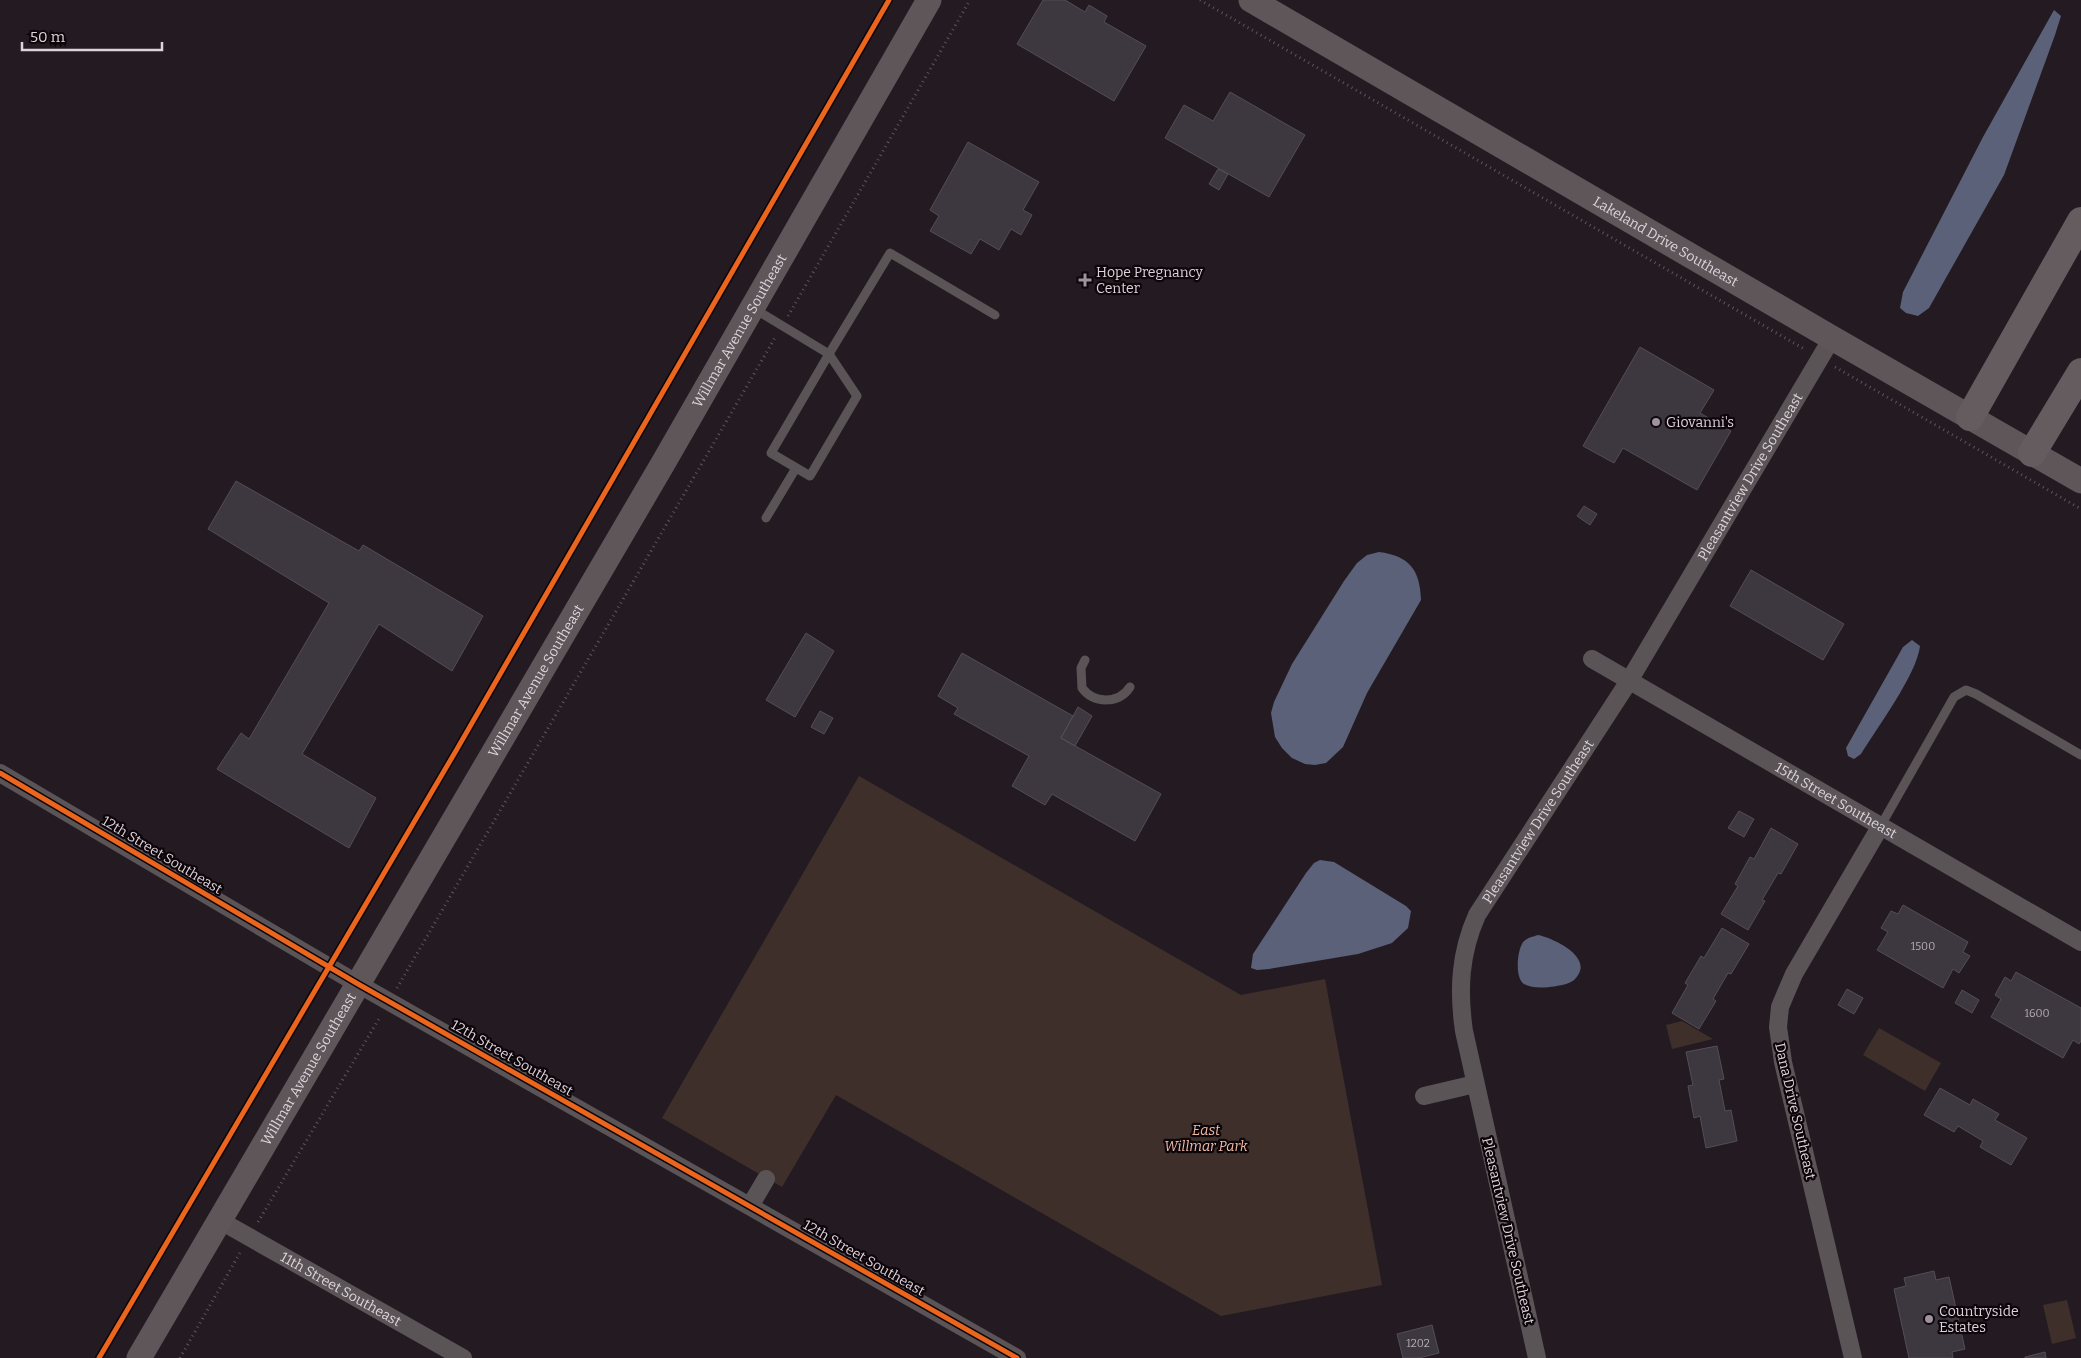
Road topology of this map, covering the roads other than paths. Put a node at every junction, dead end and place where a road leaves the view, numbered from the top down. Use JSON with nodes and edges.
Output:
{"nodes":[{"id":1,"x":924,"y":0,"type":"edge"},
{"id":2,"x":929,"y":0,"type":"edge"},
{"id":3,"x":1251,"y":0,"type":"edge"},
{"id":4,"x":916,"y":24,"type":"junction"},
{"id":5,"x":2081,"y":221,"type":"edge"},
{"id":6,"x":752,"y":308,"type":"junction"},
{"id":7,"x":995,"y":315,"type":"dead end"},
{"id":8,"x":1825,"y":348,"type":"junction"},
{"id":9,"x":829,"y":354,"type":"junction"},
{"id":10,"x":2081,"y":372,"type":"edge"},
{"id":11,"x":1970,"y":417,"type":"junction"},
{"id":12,"x":2032,"y":453,"type":"junction"},
{"id":13,"x":796,"y":468,"type":"junction"},
{"id":14,"x":2081,"y":481,"type":"edge"},
{"id":15,"x":766,"y":518,"type":"dead end"},
{"id":16,"x":1592,"y":659,"type":"dead end"},
{"id":17,"x":1084,"y":660,"type":"dead end"},
{"id":18,"x":1629,"y":681,"type":"junction"},
{"id":19,"x":1130,"y":687,"type":"dead end"},
{"id":20,"x":2081,"y":755,"type":"edge"},
{"id":21,"x":0,"y":773,"type":"edge"},
{"id":22,"x":1880,"y":826,"type":"junction"},
{"id":23,"x":2081,"y":942,"type":"edge"},
{"id":24,"x":358,"y":984,"type":"junction"},
{"id":25,"x":1475,"y":1084,"type":"junction"},
{"id":26,"x":1424,"y":1096,"type":"dead end"},
{"id":27,"x":766,"y":1179,"type":"dead end"},
{"id":28,"x":750,"y":1206,"type":"junction"},
{"id":29,"x":219,"y":1220,"type":"junction"},
{"id":30,"x":139,"y":1358,"type":"edge"},
{"id":31,"x":463,"y":1358,"type":"edge"},
{"id":32,"x":1017,"y":1358,"type":"edge"},
{"id":33,"x":1537,"y":1358,"type":"edge"},
{"id":34,"x":1853,"y":1358,"type":"edge"}],
"edges":[{"from":1,"to":4,"type":"main road"},
{"from":2,"to":4,"type":"main road","name":"Willmar Avenue Southeast"},
{"from":3,"to":8,"type":"main road","name":"Lakeland Drive Southeast"},
{"from":4,"to":6,"type":"main road","name":"Willmar Avenue Southeast"},
{"from":5,"to":11,"type":"highway"},
{"from":6,"to":9,"type":"lane"},
{"from":6,"to":24,"type":"main road","name":"Willmar Avenue Southeast"},
{"from":7,"to":9,"type":"lane"},
{"from":8,"to":11,"type":"main road","name":"Lakeland Drive Southeast"},
{"from":8,"to":18,"type":"street","name":"Pleasantview Drive Southeast"},
{"from":9,"to":13,"type":"lane"},
{"from":9,"to":13,"type":"lane"},
{"from":10,"to":12,"type":"highway"},
{"from":11,"to":12,"type":"main road","name":"Lakeland Drive Southeast"},
{"from":12,"to":14,"type":"main road","name":"Lakeland Drive Southeast"},
{"from":13,"to":15,"type":"lane"},
{"from":16,"to":18,"type":"street","name":"15th Street Southeast"},
{"from":17,"to":19,"type":"lane"},
{"from":18,"to":22,"type":"street","name":"15th Street Southeast"},
{"from":18,"to":25,"type":"street","name":"Pleasantview Drive Southeast"},
{"from":20,"to":22,"type":"lane"},
{"from":21,"to":24,"type":"street","name":"12th Street Southeast"},
{"from":22,"to":23,"type":"street","name":"15th Street Southeast"},
{"from":22,"to":34,"type":"street","name":"Dana Drive Southeast"},
{"from":24,"to":28,"type":"street","name":"12th Street Southeast"},
{"from":24,"to":29,"type":"main road","name":"Willmar Avenue Southeast"},
{"from":25,"to":26,"type":"street"},
{"from":25,"to":33,"type":"street","name":"Pleasantview Drive Southeast"},
{"from":27,"to":28,"type":"street"},
{"from":28,"to":32,"type":"street","name":"12th Street Southeast"},
{"from":29,"to":30,"type":"main road","name":"Willmar Avenue Southeast"},
{"from":29,"to":31,"type":"street","name":"11th Street Southeast"}]}
